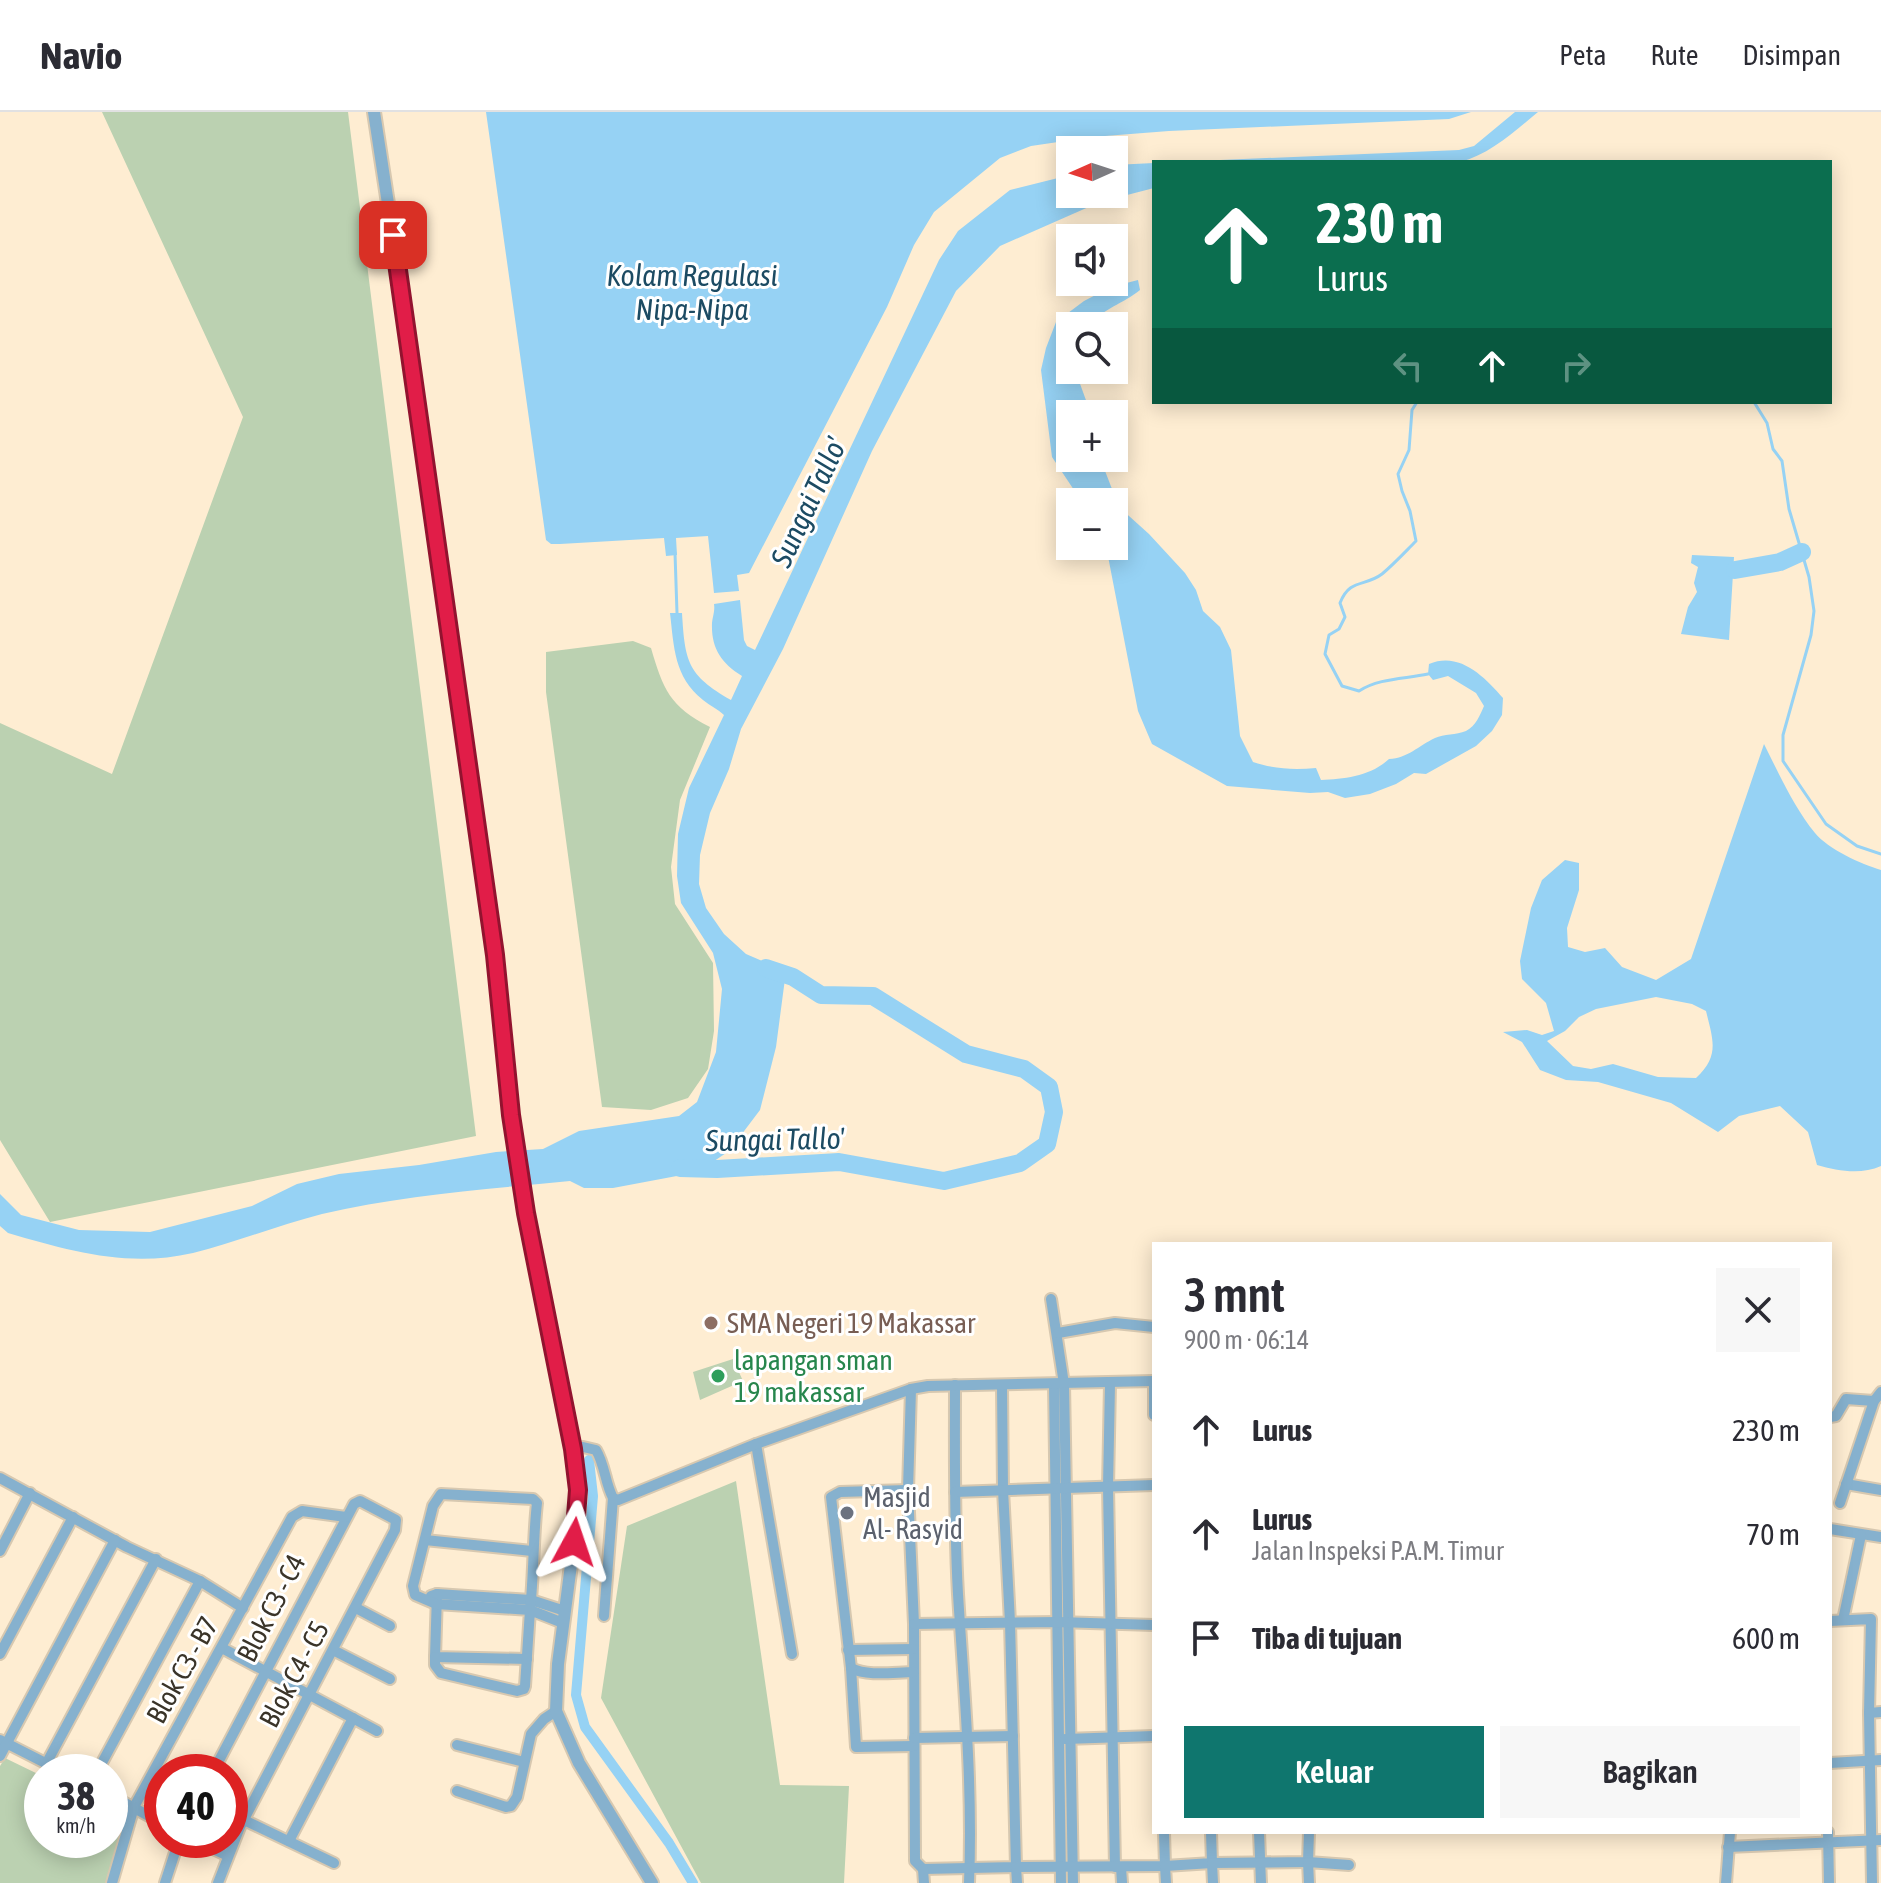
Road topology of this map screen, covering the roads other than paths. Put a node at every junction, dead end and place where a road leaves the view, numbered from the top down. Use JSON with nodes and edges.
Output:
{"nodes":[{"id":1,"x":374,"y":112,"type":"edge"},
{"id":2,"x":1051,"y":1299,"type":"dead end"},
{"id":3,"x":1152,"y":1327,"type":"edge"},
{"id":4,"x":1058,"y":1333,"type":"junction"},
{"id":5,"x":1152,"y":1381,"type":"edge"},
{"id":6,"x":1059,"y":1384,"type":"junction"},
{"id":7,"x":1110,"y":1384,"type":"junction"},
{"id":8,"x":955,"y":1385,"type":"junction"},
{"id":9,"x":1002,"y":1386,"type":"junction"},
{"id":10,"x":911,"y":1389,"type":"junction"},
{"id":11,"x":1877,"y":1396,"type":"edge"},
{"id":12,"x":1832,"y":1417,"type":"edge"},
{"id":13,"x":756,"y":1444,"type":"junction"},
{"id":14,"x":573,"y":1449,"type":"junction"},
{"id":15,"x":0,"y":1478,"type":"edge"},
{"id":16,"x":1846,"y":1484,"type":"junction"},
{"id":17,"x":1152,"y":1485,"type":"edge"},
{"id":18,"x":1108,"y":1487,"type":"junction"},
{"id":19,"x":1060,"y":1488,"type":"junction"},
{"id":20,"x":908,"y":1490,"type":"junction"},
{"id":21,"x":1003,"y":1490,"type":"junction"},
{"id":22,"x":1881,"y":1490,"type":"edge"},
{"id":23,"x":955,"y":1492,"type":"junction"},
{"id":24,"x":30,"y":1493,"type":"junction"},
{"id":25,"x":613,"y":1498,"type":"junction"},
{"id":26,"x":1840,"y":1503,"type":"dead end"},
{"id":27,"x":73,"y":1517,"type":"junction"},
{"id":28,"x":346,"y":1517,"type":"junction"},
{"id":29,"x":1832,"y":1529,"type":"edge"},
{"id":30,"x":1861,"y":1535,"type":"junction"},
{"id":31,"x":1881,"y":1537,"type":"edge"},
{"id":32,"x":115,"y":1540,"type":"junction"},
{"id":33,"x":425,"y":1540,"type":"junction"},
{"id":34,"x":0,"y":1551,"type":"edge"},
{"id":35,"x":532,"y":1551,"type":"junction"},
{"id":36,"x":156,"y":1559,"type":"junction"},
{"id":37,"x":200,"y":1581,"type":"junction"},
{"id":38,"x":436,"y":1599,"type":"junction"},
{"id":39,"x":246,"y":1603,"type":"junction"},
{"id":40,"x":530,"y":1605,"type":"junction"},
{"id":41,"x":356,"y":1608,"type":"junction"},
{"id":42,"x":604,"y":1616,"type":"dead end"},
{"id":43,"x":564,"y":1617,"type":"junction"},
{"id":44,"x":1876,"y":1619,"type":"edge"},
{"id":45,"x":1843,"y":1620,"type":"junction"},
{"id":46,"x":1832,"y":1621,"type":"edge"},
{"id":47,"x":960,"y":1622,"type":"junction"},
{"id":48,"x":1010,"y":1622,"type":"junction"},
{"id":49,"x":1063,"y":1622,"type":"junction"},
{"id":50,"x":1110,"y":1622,"type":"junction"},
{"id":51,"x":914,"y":1624,"type":"junction"},
{"id":52,"x":1152,"y":1625,"type":"edge"},
{"id":53,"x":390,"y":1626,"type":"dead end"},
{"id":54,"x":222,"y":1648,"type":"junction"},
{"id":55,"x":913,"y":1649,"type":"junction"},
{"id":56,"x":333,"y":1650,"type":"junction"},
{"id":57,"x":848,"y":1650,"type":"junction"},
{"id":58,"x":0,"y":1654,"type":"edge"},
{"id":59,"x":792,"y":1654,"type":"dead end"},
{"id":60,"x":435,"y":1657,"type":"junction"},
{"id":61,"x":527,"y":1659,"type":"junction"},
{"id":62,"x":1875,"y":1665,"type":"edge"},
{"id":63,"x":851,"y":1668,"type":"junction"},
{"id":64,"x":265,"y":1672,"type":"junction"},
{"id":65,"x":914,"y":1672,"type":"junction"},
{"id":66,"x":390,"y":1679,"type":"dead end"},
{"id":67,"x":310,"y":1695,"type":"junction"},
{"id":68,"x":556,"y":1711,"type":"junction"},
{"id":69,"x":1881,"y":1712,"type":"edge"},
{"id":70,"x":1869,"y":1713,"type":"junction"},
{"id":71,"x":353,"y":1718,"type":"junction"},
{"id":72,"x":377,"y":1731,"type":"dead end"},
{"id":73,"x":1013,"y":1736,"type":"junction"},
{"id":74,"x":1152,"y":1736,"type":"edge"},
{"id":75,"x":1113,"y":1737,"type":"junction"},
{"id":76,"x":967,"y":1738,"type":"junction"},
{"id":77,"x":1064,"y":1739,"type":"junction"},
{"id":78,"x":4,"y":1742,"type":"edge"},
{"id":79,"x":914,"y":1742,"type":"junction"},
{"id":80,"x":457,"y":1745,"type":"dead end"},
{"id":81,"x":27,"y":1754,"type":"edge"},
{"id":82,"x":51,"y":1754,"type":"edge"},
{"id":83,"x":107,"y":1754,"type":"edge"},
{"id":84,"x":222,"y":1754,"type":"edge"},
{"id":85,"x":0,"y":1756,"type":"edge"},
{"id":86,"x":1876,"y":1760,"type":"edge"},
{"id":87,"x":524,"y":1762,"type":"junction"},
{"id":88,"x":1832,"y":1763,"type":"edge"},
{"id":89,"x":457,"y":1791,"type":"dead end"},
{"id":90,"x":128,"y":1804,"type":"edge"},
{"id":91,"x":134,"y":1807,"type":"junction"},
{"id":92,"x":248,"y":1812,"type":"edge"},
{"id":93,"x":144,"y":1813,"type":"edge"},
{"id":94,"x":248,"y":1822,"type":"edge"},
{"id":95,"x":1164,"y":1834,"type":"edge"},
{"id":96,"x":1211,"y":1834,"type":"edge"},
{"id":97,"x":1259,"y":1834,"type":"edge"},
{"id":98,"x":1309,"y":1834,"type":"edge"},
{"id":99,"x":1730,"y":1834,"type":"edge"},
{"id":100,"x":1828,"y":1838,"type":"edge"},
{"id":101,"x":1875,"y":1840,"type":"edge"},
{"id":102,"x":289,"y":1841,"type":"junction"},
{"id":103,"x":1728,"y":1847,"type":"junction"},
{"id":104,"x":173,"y":1858,"type":"edge"},
{"id":105,"x":227,"y":1858,"type":"edge"},
{"id":106,"x":1260,"y":1861,"type":"junction"},
{"id":107,"x":1308,"y":1862,"type":"junction"},
{"id":108,"x":334,"y":1863,"type":"dead end"},
{"id":109,"x":1212,"y":1863,"type":"junction"},
{"id":110,"x":1349,"y":1865,"type":"dead end"},
{"id":111,"x":1072,"y":1866,"type":"junction"},
{"id":112,"x":1165,"y":1866,"type":"junction"},
{"id":113,"x":1016,"y":1867,"type":"junction"},
{"id":114,"x":1060,"y":1867,"type":"junction"},
{"id":115,"x":1118,"y":1867,"type":"junction"},
{"id":116,"x":970,"y":1868,"type":"junction"},
{"id":117,"x":923,"y":1869,"type":"junction"},
{"id":118,"x":112,"y":1883,"type":"edge"},
{"id":119,"x":165,"y":1883,"type":"edge"},
{"id":120,"x":218,"y":1883,"type":"edge"},
{"id":121,"x":652,"y":1883,"type":"edge"},
{"id":122,"x":924,"y":1883,"type":"edge"},
{"id":123,"x":969,"y":1883,"type":"edge"},
{"id":124,"x":1017,"y":1883,"type":"edge"},
{"id":125,"x":1061,"y":1883,"type":"edge"},
{"id":126,"x":1073,"y":1883,"type":"edge"},
{"id":127,"x":1122,"y":1883,"type":"edge"},
{"id":128,"x":1166,"y":1883,"type":"edge"},
{"id":129,"x":1213,"y":1883,"type":"edge"},
{"id":130,"x":1261,"y":1883,"type":"edge"},
{"id":131,"x":1309,"y":1883,"type":"edge"},
{"id":132,"x":1726,"y":1883,"type":"edge"},
{"id":133,"x":1829,"y":1883,"type":"edge"},
{"id":134,"x":1872,"y":1883,"type":"edge"}],
"edges":[{"from":1,"to":14,"type":"street"},
{"from":2,"to":4,"type":"street"},
{"from":3,"to":4,"type":"street"},
{"from":4,"to":6,"type":"street"},
{"from":5,"to":7,"type":"street"},
{"from":6,"to":7,"type":"street"},
{"from":6,"to":9,"type":"street"},
{"from":6,"to":19,"type":"street"},
{"from":7,"to":18,"type":"street"},
{"from":8,"to":9,"type":"street"},
{"from":8,"to":10,"type":"street"},
{"from":8,"to":23,"type":"street"},
{"from":9,"to":21,"type":"street"},
{"from":10,"to":13,"type":"street"},
{"from":10,"to":20,"type":"street"},
{"from":11,"to":12,"type":"street"},
{"from":11,"to":16,"type":"street"},
{"from":13,"to":25,"type":"street"},
{"from":13,"to":59,"type":"street"},
{"from":14,"to":25,"type":"street"},
{"from":14,"to":43,"type":"street"},
{"from":15,"to":24,"type":"street"},
{"from":16,"to":22,"type":"street"},
{"from":16,"to":26,"type":"street"},
{"from":17,"to":18,"type":"street"},
{"from":18,"to":19,"type":"street"},
{"from":18,"to":50,"type":"street"},
{"from":19,"to":21,"type":"street"},
{"from":19,"to":49,"type":"street"},
{"from":20,"to":51,"type":"street"},
{"from":20,"to":57,"type":"street"},
{"from":21,"to":23,"type":"street"},
{"from":21,"to":48,"type":"street"},
{"from":23,"to":47,"type":"street"},
{"from":24,"to":27,"type":"street"},
{"from":24,"to":34,"type":"street"},
{"from":25,"to":42,"type":"street"},
{"from":27,"to":32,"type":"street"},
{"from":27,"to":58,"type":"street"},
{"from":28,"to":39,"type":"street","name":"Blok C3 - B7"},
{"from":28,"to":41,"type":"street","name":"Blok C4 - C5"},
{"from":28,"to":64,"type":"street","name":"Blok C3 - C4"},
{"from":29,"to":30,"type":"street"},
{"from":30,"to":31,"type":"street"},
{"from":30,"to":45,"type":"street"},
{"from":32,"to":36,"type":"street"},
{"from":32,"to":78,"type":"street"},
{"from":33,"to":35,"type":"street"},
{"from":33,"to":35,"type":"street"},
{"from":33,"to":38,"type":"street"},
{"from":35,"to":40,"type":"street"},
{"from":36,"to":37,"type":"street"},
{"from":36,"to":82,"type":"street"},
{"from":37,"to":39,"type":"street"},
{"from":37,"to":83,"type":"street"},
{"from":38,"to":40,"type":"street"},
{"from":38,"to":60,"type":"street"},
{"from":39,"to":54,"type":"street","name":"Blok C3 - B7"},
{"from":40,"to":43,"type":"street"},
{"from":40,"to":61,"type":"street"},
{"from":41,"to":53,"type":"street"},
{"from":41,"to":56,"type":"street","name":"Blok C4 - C5"},
{"from":43,"to":68,"type":"street"},
{"from":44,"to":45,"type":"street"},
{"from":44,"to":62,"type":"street"},
{"from":45,"to":46,"type":"street"},
{"from":47,"to":48,"type":"street"},
{"from":47,"to":51,"type":"street"},
{"from":47,"to":76,"type":"street"},
{"from":48,"to":49,"type":"street"},
{"from":48,"to":73,"type":"street"},
{"from":49,"to":50,"type":"street"},
{"from":49,"to":77,"type":"street"},
{"from":50,"to":52,"type":"street"},
{"from":50,"to":75,"type":"street"},
{"from":51,"to":55,"type":"street"},
{"from":54,"to":64,"type":"street"},
{"from":54,"to":91,"type":"street","name":"Blok C3 - B7"},
{"from":55,"to":57,"type":"street"},
{"from":55,"to":65,"type":"street"},
{"from":56,"to":66,"type":"street"},
{"from":56,"to":67,"type":"street","name":"Blok C4 - C5"},
{"from":57,"to":63,"type":"street"},
{"from":60,"to":61,"type":"street"},
{"from":60,"to":61,"type":"street"},
{"from":62,"to":70,"type":"street"},
{"from":63,"to":65,"type":"street"},
{"from":63,"to":79,"type":"street"},
{"from":64,"to":67,"type":"street"},
{"from":64,"to":84,"type":"street","name":"Blok C3 - C4"},
{"from":65,"to":79,"type":"street"},
{"from":67,"to":71,"type":"street"},
{"from":67,"to":92,"type":"street","name":"Blok C4 - C5"},
{"from":68,"to":87,"type":"street"},
{"from":68,"to":121,"type":"street"},
{"from":69,"to":70,"type":"street"},
{"from":70,"to":86,"type":"street"},
{"from":71,"to":72,"type":"street"},
{"from":71,"to":102,"type":"street"},
{"from":73,"to":76,"type":"street"},
{"from":73,"to":113,"type":"street"},
{"from":74,"to":75,"type":"street"},
{"from":75,"to":77,"type":"street"},
{"from":75,"to":115,"type":"street"},
{"from":76,"to":79,"type":"street"},
{"from":76,"to":116,"type":"street"},
{"from":77,"to":111,"type":"street"},
{"from":77,"to":114,"type":"street"},
{"from":78,"to":81,"type":"street"},
{"from":78,"to":85,"type":"street"},
{"from":79,"to":117,"type":"street"},
{"from":80,"to":87,"type":"street"},
{"from":86,"to":88,"type":"street"},
{"from":86,"to":101,"type":"street"},
{"from":87,"to":89,"type":"street"},
{"from":90,"to":91,"type":"street"},
{"from":91,"to":93,"type":"street"},
{"from":91,"to":118,"type":"street","name":"Blok C3 - B7"},
{"from":94,"to":102,"type":"street"},
{"from":95,"to":112,"type":"street"},
{"from":96,"to":109,"type":"street"},
{"from":97,"to":106,"type":"street"},
{"from":98,"to":107,"type":"street"},
{"from":99,"to":103,"type":"street"},
{"from":100,"to":101,"type":"street"},
{"from":100,"to":103,"type":"street"},
{"from":100,"to":133,"type":"street"},
{"from":101,"to":134,"type":"street"},
{"from":102,"to":108,"type":"street"},
{"from":103,"to":132,"type":"street"},
{"from":104,"to":119,"type":"street"},
{"from":105,"to":120,"type":"street","name":"Blok C4 - C5"},
{"from":106,"to":107,"type":"street"},
{"from":106,"to":109,"type":"street"},
{"from":106,"to":130,"type":"street"},
{"from":107,"to":110,"type":"street"},
{"from":107,"to":131,"type":"street"},
{"from":109,"to":112,"type":"street"},
{"from":109,"to":129,"type":"street"},
{"from":111,"to":114,"type":"street"},
{"from":111,"to":115,"type":"street"},
{"from":111,"to":126,"type":"street"},
{"from":112,"to":115,"type":"street"},
{"from":112,"to":128,"type":"street"},
{"from":113,"to":114,"type":"street"},
{"from":113,"to":116,"type":"street"},
{"from":113,"to":124,"type":"street"},
{"from":114,"to":125,"type":"street"},
{"from":115,"to":127,"type":"street"},
{"from":116,"to":117,"type":"street"},
{"from":116,"to":123,"type":"street"},
{"from":117,"to":122,"type":"street"}]}
